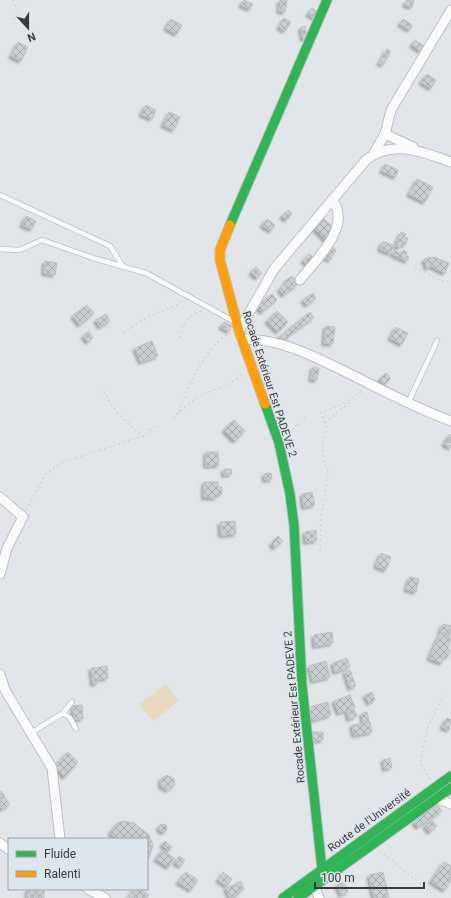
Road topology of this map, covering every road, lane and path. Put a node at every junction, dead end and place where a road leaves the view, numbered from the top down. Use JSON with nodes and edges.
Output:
{"nodes":[{"id":1,"x":13,"y":0,"type":"edge"},
{"id":2,"x":327,"y":0,"type":"edge"},
{"id":3,"x":451,"y":10,"type":"edge"},
{"id":4,"x":13,"y":20,"type":"dead end"},
{"id":5,"x":385,"y":134,"type":"junction"},
{"id":6,"x":418,"y":150,"type":"junction"},
{"id":7,"x":374,"y":153,"type":"junction"},
{"id":8,"x":451,"y":162,"type":"edge"},
{"id":9,"x":0,"y":195,"type":"edge"},
{"id":10,"x":332,"y":200,"type":"junction"},
{"id":11,"x":0,"y":249,"type":"edge"},
{"id":12,"x":122,"y":265,"type":"junction"},
{"id":13,"x":415,"y":267,"type":"dead end"},
{"id":14,"x":300,"y":280,"type":"dead end"},
{"id":15,"x":451,"y":281,"type":"edge"},
{"id":16,"x":188,"y":296,"type":"junction"},
{"id":17,"x":208,"y":307,"type":"junction"},
{"id":18,"x":240,"y":331,"type":"junction"},
{"id":19,"x":123,"y":333,"type":"dead end"},
{"id":20,"x":180,"y":338,"type":"dead end"},
{"id":21,"x":436,"y":341,"type":"dead end"},
{"id":22,"x":251,"y":364,"type":"junction"},
{"id":23,"x":371,"y":385,"type":"junction"},
{"id":24,"x":104,"y":391,"type":"dead end"},
{"id":25,"x":355,"y":398,"type":"junction"},
{"id":26,"x":408,"y":403,"type":"junction"},
{"id":27,"x":179,"y":412,"type":"junction"},
{"id":28,"x":305,"y":417,"type":"dead end"},
{"id":29,"x":174,"y":418,"type":"dead end"},
{"id":30,"x":451,"y":421,"type":"edge"},
{"id":31,"x":325,"y":423,"type":"junction"},
{"id":32,"x":155,"y":426,"type":"dead end"},
{"id":33,"x":143,"y":436,"type":"junction"},
{"id":34,"x":279,"y":443,"type":"junction"},
{"id":35,"x":0,"y":497,"type":"edge"},
{"id":36,"x":23,"y":517,"type":"junction"},
{"id":37,"x":320,"y":551,"type":"dead end"},
{"id":38,"x":0,"y":574,"type":"edge"},
{"id":39,"x":0,"y":674,"type":"edge"},
{"id":40,"x":444,"y":696,"type":"dead end"},
{"id":41,"x":72,"y":702,"type":"dead end"},
{"id":42,"x":63,"y":713,"type":"junction"},
{"id":43,"x":76,"y":729,"type":"dead end"},
{"id":44,"x":31,"y":733,"type":"junction"},
{"id":45,"x":451,"y":776,"type":"edge"},
{"id":46,"x":435,"y":788,"type":"junction"},
{"id":47,"x":451,"y":788,"type":"edge"},
{"id":48,"x":437,"y":798,"type":"junction"},
{"id":49,"x":451,"y":804,"type":"edge"},
{"id":50,"x":60,"y":838,"type":"edge"},
{"id":51,"x":0,"y":843,"type":"edge"},
{"id":52,"x":372,"y":844,"type":"junction"},
{"id":53,"x":8,"y":849,"type":"edge"},
{"id":54,"x":322,"y":869,"type":"junction"},
{"id":55,"x":314,"y":885,"type":"junction"},
{"id":56,"x":90,"y":890,"type":"edge"},
{"id":57,"x":105,"y":898,"type":"edge"},
{"id":58,"x":282,"y":898,"type":"edge"},
{"id":59,"x":298,"y":898,"type":"edge"},
{"id":60,"x":319,"y":898,"type":"edge"},
{"id":61,"x":438,"y":898,"type":"edge"}],
"edges":[{"from":1,"to":4,"type":"path"},
{"from":2,"to":18,"type":"street","name":"Rocade Extérieur Est PADEVE 2"},
{"from":3,"to":5,"type":"street"},
{"from":5,"to":6,"type":"street"},
{"from":5,"to":7,"type":"street"},
{"from":6,"to":7,"type":"street"},
{"from":6,"to":8,"type":"street"},
{"from":7,"to":10,"type":"street"},
{"from":9,"to":12,"type":"lane"},
{"from":10,"to":14,"type":"street"},
{"from":10,"to":18,"type":"street"},
{"from":11,"to":12,"type":"lane"},
{"from":12,"to":16,"type":"lane"},
{"from":13,"to":15,"type":"path"},
{"from":16,"to":17,"type":"lane"},
{"from":16,"to":19,"type":"path"},
{"from":17,"to":18,"type":"lane"},
{"from":17,"to":20,"type":"path"},
{"from":18,"to":22,"type":"street","name":"Rocade Extérieur Est PADEVE 2"},
{"from":18,"to":23,"type":"street"},
{"from":18,"to":27,"type":"path"},
{"from":21,"to":26,"type":"lane"},
{"from":22,"to":27,"type":"path"},
{"from":22,"to":34,"type":"street","name":"Rocade Extérieur Est PADEVE 2"},
{"from":23,"to":25,"type":"path"},
{"from":23,"to":26,"type":"street"},
{"from":24,"to":33,"type":"path"},
{"from":25,"to":31,"type":"path"},
{"from":25,"to":31,"type":"path"},
{"from":26,"to":30,"type":"street"},
{"from":27,"to":29,"type":"path"},
{"from":28,"to":34,"type":"path"},
{"from":31,"to":37,"type":"path"},
{"from":32,"to":33,"type":"path"},
{"from":33,"to":36,"type":"path"},
{"from":34,"to":54,"type":"street","name":"Rocade Extérieur Est PADEVE 2"},
{"from":35,"to":36,"type":"street"},
{"from":36,"to":38,"type":"street"},
{"from":39,"to":44,"type":"street"},
{"from":40,"to":46,"type":"path"},
{"from":41,"to":42,"type":"lane"},
{"from":42,"to":43,"type":"lane"},
{"from":42,"to":44,"type":"lane"},
{"from":44,"to":50,"type":"street"},
{"from":45,"to":46,"type":"street","name":"Route de l'Université"},
{"from":46,"to":54,"type":"street","name":"Route de l'Université"},
{"from":47,"to":48,"type":"street","name":"Route de l'Université"},
{"from":48,"to":49,"type":"street"},
{"from":48,"to":52,"type":"street","name":"Route de l'Université"},
{"from":51,"to":53,"type":"street"},
{"from":52,"to":55,"type":"street","name":"Route de l'Université"},
{"from":52,"to":61,"type":"path"},
{"from":54,"to":58,"type":"street","name":"Route de l'Université"},
{"from":55,"to":59,"type":"street","name":"Route de l'Université"},
{"from":55,"to":60,"type":"street"},
{"from":56,"to":57,"type":"street"}]}
